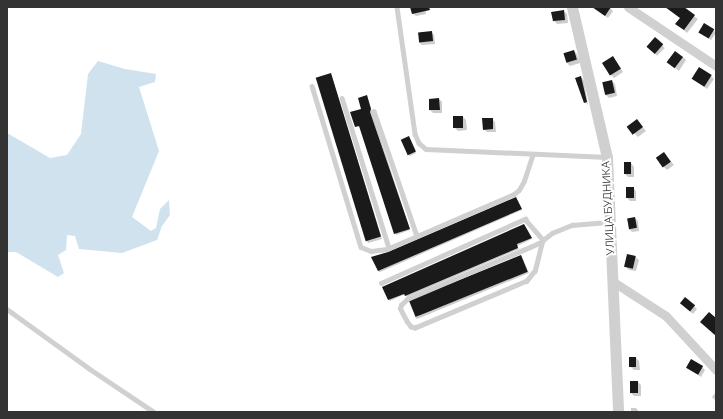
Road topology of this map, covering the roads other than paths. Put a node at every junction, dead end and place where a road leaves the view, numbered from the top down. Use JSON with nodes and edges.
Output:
{"nodes":[{"id":1,"x":396,"y":7,"type":"edge"},
{"id":2,"x":572,"y":7,"type":"edge"},
{"id":3,"x":628,"y":7,"type":"edge"},
{"id":4,"x":716,"y":66,"type":"edge"},
{"id":5,"x":312,"y":86,"type":"dead end"},
{"id":6,"x":342,"y":98,"type":"dead end"},
{"id":7,"x":374,"y":111,"type":"dead end"},
{"id":8,"x":533,"y":154,"type":"junction"},
{"id":9,"x":607,"y":157,"type":"junction"},
{"id":10,"x":610,"y":222,"type":"junction"},
{"id":11,"x":417,"y":236,"type":"junction"},
{"id":12,"x":543,"y":240,"type":"junction"},
{"id":13,"x":389,"y":248,"type":"junction"},
{"id":14,"x":612,"y":282,"type":"junction"},
{"id":15,"x":381,"y":283,"type":"dead end"},
{"id":16,"x":7,"y":309,"type":"edge"},
{"id":17,"x":716,"y":370,"type":"edge"},
{"id":18,"x":154,"y":412,"type":"edge"},
{"id":19,"x":618,"y":412,"type":"edge"}],
"edges":[{"from":1,"to":8,"type":"lane"},
{"from":2,"to":9,"type":"street","name":"УЛИЦА БУДНИКА"},
{"from":3,"to":4,"type":"street"},
{"from":5,"to":13,"type":"lane"},
{"from":6,"to":13,"type":"lane"},
{"from":7,"to":11,"type":"lane"},
{"from":8,"to":9,"type":"lane"},
{"from":8,"to":11,"type":"lane"},
{"from":9,"to":10,"type":"street","name":"УЛИЦА БУДНИКА"},
{"from":10,"to":12,"type":"lane"},
{"from":10,"to":14,"type":"street","name":"УЛИЦА БУДНИКА"},
{"from":11,"to":13,"type":"lane"},
{"from":12,"to":12,"type":"lane"},
{"from":12,"to":15,"type":"lane"},
{"from":14,"to":17,"type":"street"},
{"from":14,"to":19,"type":"street","name":"УЛИЦА БУДНИКА"},
{"from":16,"to":18,"type":"lane"}]}
